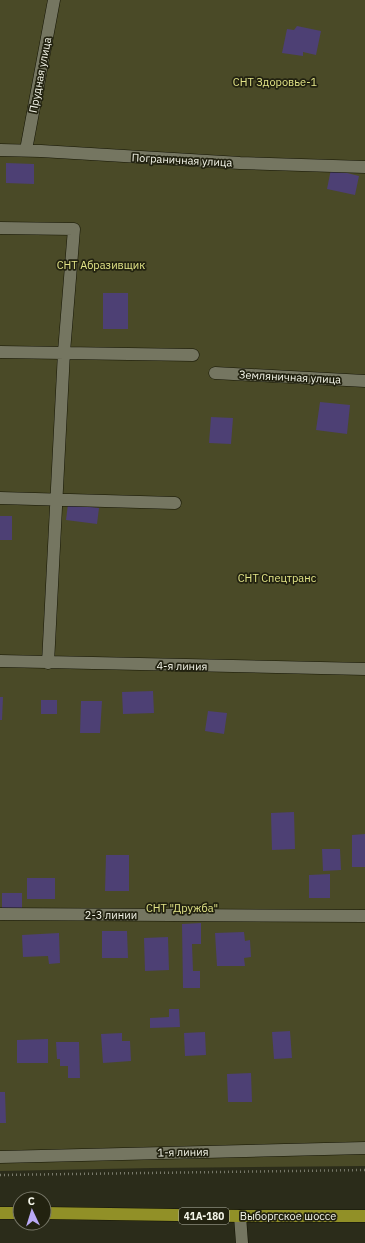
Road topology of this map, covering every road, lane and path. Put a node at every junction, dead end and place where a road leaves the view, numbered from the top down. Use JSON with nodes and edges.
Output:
{"nodes":[{"id":1,"x":54,"y":0,"type":"edge"},
{"id":2,"x":0,"y":150,"type":"edge"},
{"id":3,"x":26,"y":150,"type":"junction"},
{"id":4,"x":365,"y":167,"type":"edge"},
{"id":5,"x":0,"y":228,"type":"edge"},
{"id":6,"x":0,"y":352,"type":"edge"},
{"id":7,"x":64,"y":352,"type":"junction"},
{"id":8,"x":193,"y":355,"type":"dead end"},
{"id":9,"x":215,"y":373,"type":"dead end"},
{"id":10,"x":365,"y":381,"type":"edge"},
{"id":11,"x":0,"y":498,"type":"edge"},
{"id":12,"x":56,"y":499,"type":"junction"},
{"id":13,"x":175,"y":503,"type":"dead end"},
{"id":14,"x":0,"y":661,"type":"edge"},
{"id":15,"x":48,"y":663,"type":"junction"},
{"id":16,"x":365,"y":669,"type":"edge"},
{"id":17,"x":0,"y":914,"type":"edge"},
{"id":18,"x":365,"y":916,"type":"edge"},
{"id":19,"x":365,"y":1148,"type":"edge"},
{"id":20,"x":0,"y":1157,"type":"edge"},
{"id":21,"x":365,"y":1170,"type":"edge"},
{"id":22,"x":0,"y":1175,"type":"edge"},
{"id":23,"x":0,"y":1213,"type":"edge"},
{"id":24,"x":12,"y":1213,"type":"edge"},
{"id":25,"x":52,"y":1213,"type":"edge"},
{"id":26,"x":240,"y":1216,"type":"junction"},
{"id":27,"x":365,"y":1216,"type":"edge"},
{"id":28,"x":242,"y":1243,"type":"edge"}],
"edges":[{"from":1,"to":3,"type":"street","name":"Прудная улица"},
{"from":2,"to":3,"type":"street","name":"Пограничная улица"},
{"from":3,"to":4,"type":"street","name":"Пограничная улица"},
{"from":5,"to":7,"type":"street"},
{"from":6,"to":7,"type":"street"},
{"from":7,"to":8,"type":"street"},
{"from":7,"to":12,"type":"street"},
{"from":9,"to":10,"type":"street","name":"Земляничная улица"},
{"from":11,"to":12,"type":"street"},
{"from":12,"to":13,"type":"street"},
{"from":12,"to":15,"type":"street"},
{"from":14,"to":15,"type":"street","name":"4-я линия"},
{"from":15,"to":16,"type":"street","name":"4-я линия"},
{"from":17,"to":18,"type":"street","name":"2-3 линии"},
{"from":19,"to":20,"type":"street","name":"1-я линия"},
{"from":21,"to":22,"type":"path"},
{"from":23,"to":24,"type":"main road"},
{"from":25,"to":26,"type":"main road","name":"Выборгское шоссе","number":"41А-180"},
{"from":26,"to":27,"type":"main road","name":"Выборгское шоссе","number":"41А-180"},
{"from":26,"to":28,"type":"street"}]}
